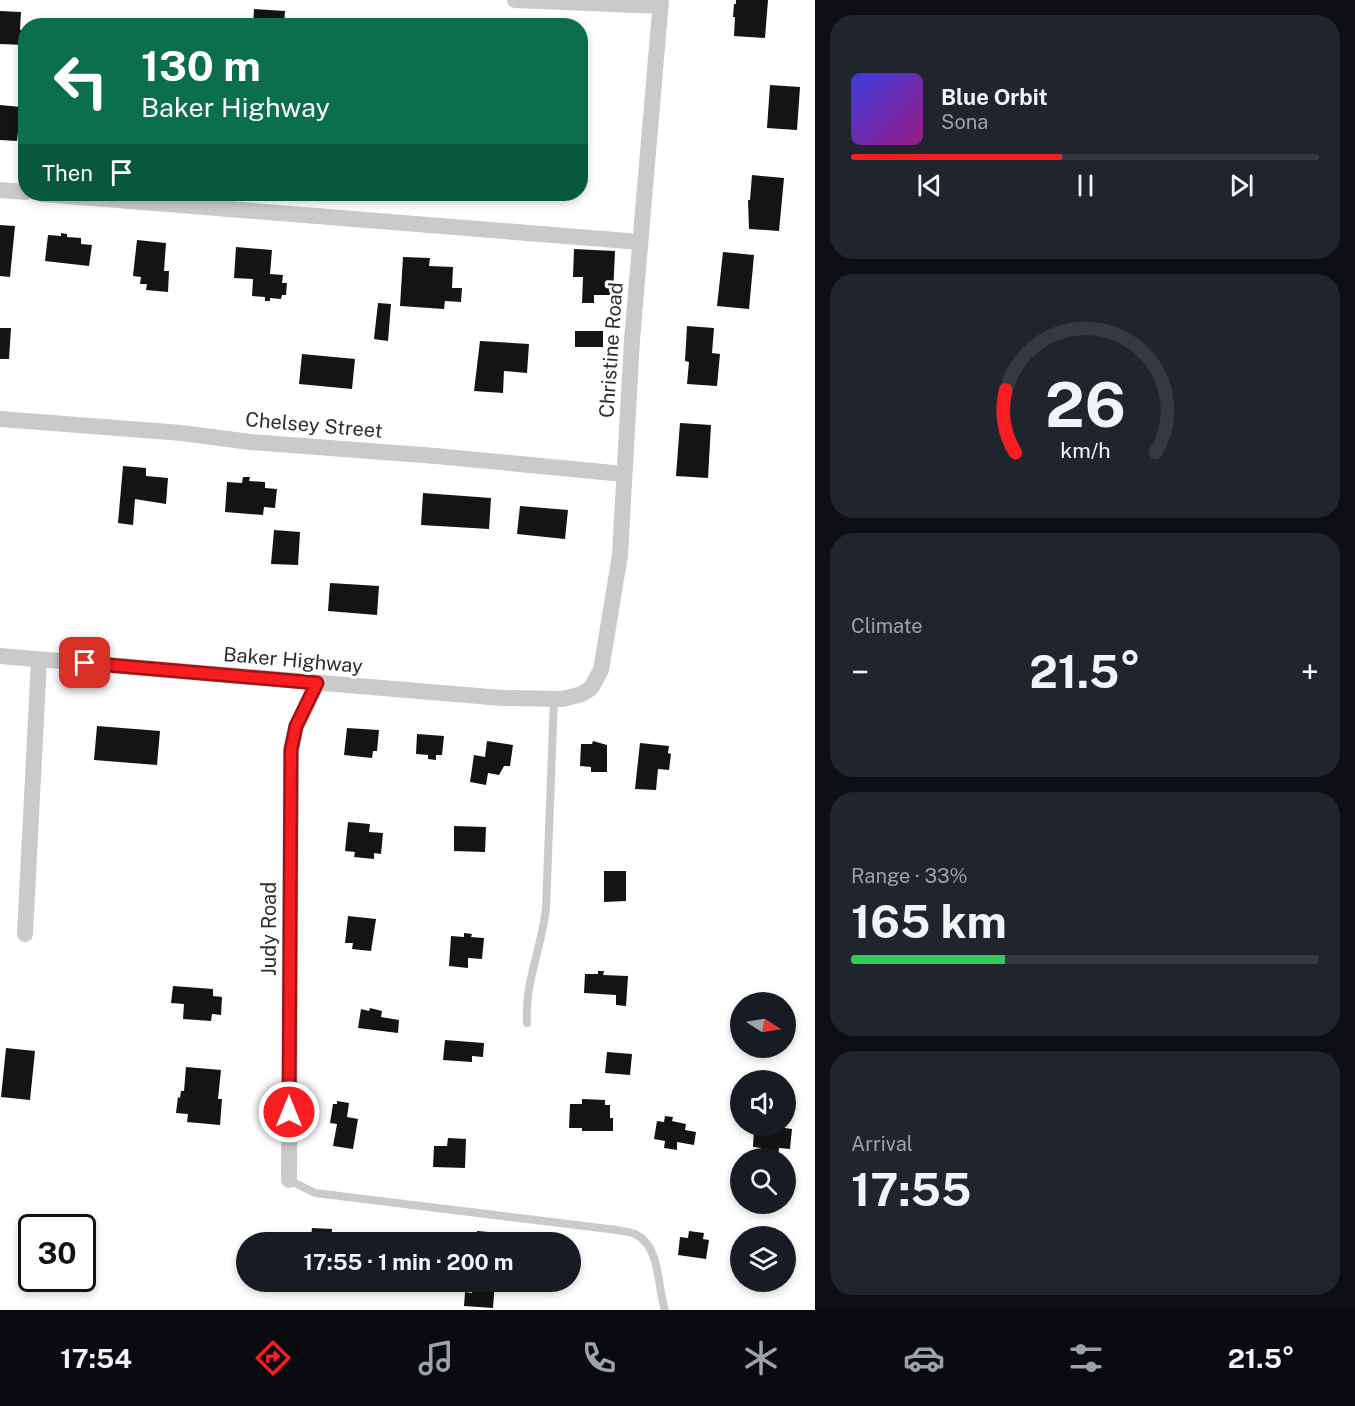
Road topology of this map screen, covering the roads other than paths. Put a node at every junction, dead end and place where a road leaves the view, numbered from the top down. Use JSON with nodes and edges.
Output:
{"nodes":[{"id":1,"x":515,"y":0,"type":"edge"},
{"id":2,"x":661,"y":3,"type":"edge"},
{"id":3,"x":0,"y":190,"type":"edge"},
{"id":4,"x":18,"y":191,"type":"edge"},
{"id":5,"x":130,"y":201,"type":"edge"},
{"id":6,"x":640,"y":242,"type":"junction"},
{"id":7,"x":0,"y":419,"type":"edge"},
{"id":8,"x":624,"y":474,"type":"junction"},
{"id":9,"x":0,"y":656,"type":"edge"},
{"id":10,"x":39,"y":660,"type":"junction"},
{"id":11,"x":317,"y":683,"type":"junction"},
{"id":12,"x":582,"y":694,"type":"joint"},
{"id":13,"x":554,"y":699,"type":"junction"},
{"id":14,"x":25,"y":934,"type":"dead end"},
{"id":15,"x":527,"y":1023,"type":"dead end"},
{"id":16,"x":289,"y":1180,"type":"joint"},
{"id":17,"x":665,"y":1310,"type":"edge"}],
"edges":[{"from":1,"to":2,"type":"street"},
{"from":2,"to":6,"type":"street","name":"Christine Road"},
{"from":3,"to":4,"type":"street"},
{"from":5,"to":6,"type":"street"},
{"from":6,"to":8,"type":"street","name":"Christine Road"},
{"from":7,"to":8,"type":"street","name":"Chelsey Street"},
{"from":8,"to":12,"type":"street","name":"Christine Road"},
{"from":9,"to":10,"type":"street","name":"Baker Highway"},
{"from":10,"to":11,"type":"street","name":"Baker Highway"},
{"from":10,"to":14,"type":"street"},
{"from":11,"to":13,"type":"street","name":"Baker Highway"},
{"from":11,"to":16,"type":"street","name":"Judy Road"},
{"from":12,"to":13,"type":"street","name":"Baker Highway"},
{"from":13,"to":15,"type":"lane"},
{"from":16,"to":17,"type":"lane"}]}
